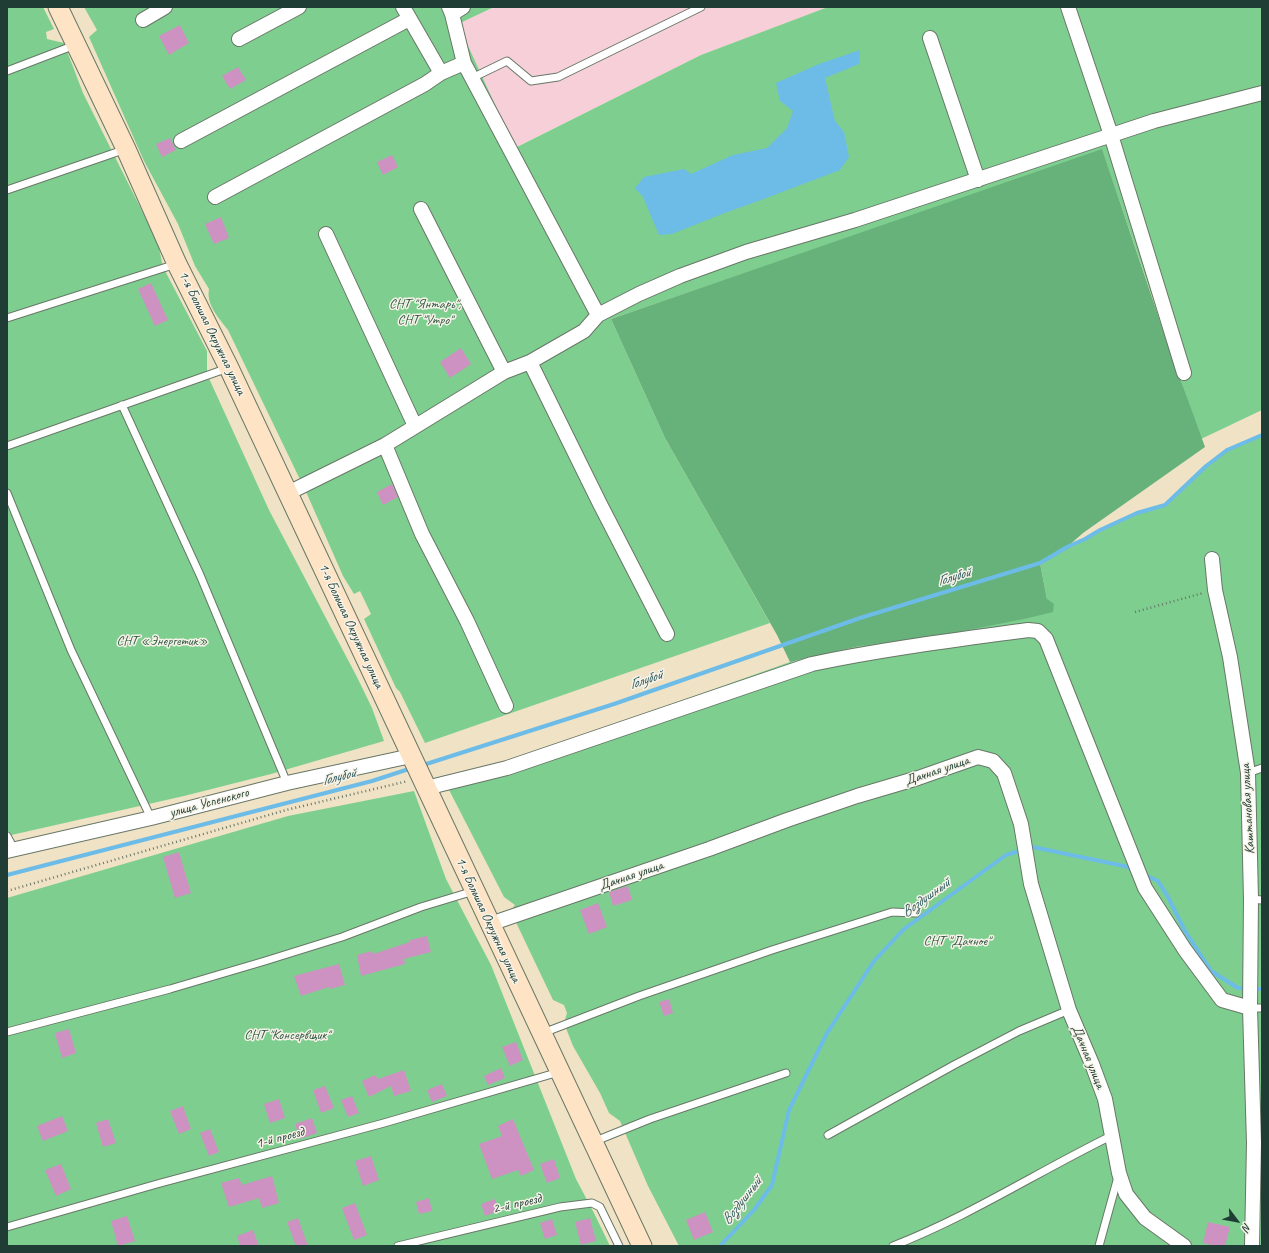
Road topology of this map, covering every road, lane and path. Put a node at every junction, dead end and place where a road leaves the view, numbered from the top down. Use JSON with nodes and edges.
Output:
{"nodes":[{"id":1,"x":58,"y":7,"type":"edge"},
{"id":2,"x":165,"y":7,"type":"edge"},
{"id":3,"x":299,"y":7,"type":"edge"},
{"id":4,"x":701,"y":7,"type":"edge"},
{"id":5,"x":1068,"y":7,"type":"edge"},
{"id":6,"x":455,"y":9,"type":"edge"},
{"id":7,"x":406,"y":13,"type":"edge"},
{"id":8,"x":142,"y":20,"type":"dead end"},
{"id":9,"x":930,"y":38,"type":"dead end"},
{"id":10,"x":239,"y":39,"type":"dead end"},
{"id":11,"x":76,"y":45,"type":"junction"},
{"id":12,"x":464,"y":63,"type":"junction"},
{"id":13,"x":7,"y":71,"type":"edge"},
{"id":14,"x":441,"y":73,"type":"junction"},
{"id":15,"x":472,"y":78,"type":"junction"},
{"id":16,"x":1262,"y":94,"type":"edge"},
{"id":17,"x":1111,"y":135,"type":"junction"},
{"id":18,"x":181,"y":141,"type":"dead end"},
{"id":19,"x":126,"y":149,"type":"junction"},
{"id":20,"x":978,"y":180,"type":"junction"},
{"id":21,"x":7,"y":190,"type":"edge"},
{"id":22,"x":215,"y":197,"type":"dead end"},
{"id":23,"x":421,"y":209,"type":"dead end"},
{"id":24,"x":326,"y":234,"type":"dead end"},
{"id":25,"x":177,"y":264,"type":"junction"},
{"id":26,"x":598,"y":315,"type":"junction"},
{"id":27,"x":7,"y":318,"type":"edge"},
{"id":28,"x":530,"y":362,"type":"junction"},
{"id":29,"x":229,"y":368,"type":"junction"},
{"id":30,"x":504,"y":372,"type":"junction"},
{"id":31,"x":1184,"y":374,"type":"dead end"},
{"id":32,"x":122,"y":405,"type":"junction"},
{"id":33,"x":415,"y":426,"type":"junction"},
{"id":34,"x":385,"y":445,"type":"junction"},
{"id":35,"x":7,"y":446,"type":"edge"},
{"id":36,"x":7,"y":493,"type":"edge"},
{"id":37,"x":288,"y":493,"type":"junction"},
{"id":38,"x":1212,"y":559,"type":"dead end"},
{"id":39,"x":1215,"y":590,"type":"junction"},
{"id":40,"x":1135,"y":612,"type":"dead end"},
{"id":41,"x":668,"y":634,"type":"dead end"},
{"id":42,"x":506,"y":706,"type":"dead end"},
{"id":43,"x":411,"y":756,"type":"junction"},
{"id":44,"x":1262,"y":768,"type":"edge"},
{"id":45,"x":1248,"y":773,"type":"junction"},
{"id":46,"x":287,"y":783,"type":"junction"},
{"id":47,"x":424,"y":783,"type":"junction"},
{"id":48,"x":151,"y":818,"type":"junction"},
{"id":49,"x":7,"y":836,"type":"edge"},
{"id":50,"x":10,"y":850,"type":"edge"},
{"id":51,"x":7,"y":891,"type":"edge"},
{"id":52,"x":474,"y":891,"type":"junction"},
{"id":53,"x":1257,"y":899,"type":"edge"},
{"id":54,"x":916,"y":913,"type":"dead end"},
{"id":55,"x":490,"y":924,"type":"junction"},
{"id":56,"x":1256,"y":1008,"type":"edge"},
{"id":57,"x":1069,"y":1010,"type":"junction"},
{"id":58,"x":7,"y":1032,"type":"edge"},
{"id":59,"x":541,"y":1034,"type":"junction"},
{"id":60,"x":559,"y":1072,"type":"junction"},
{"id":61,"x":786,"y":1074,"type":"dead end"},
{"id":62,"x":828,"y":1135,"type":"dead end"},
{"id":63,"x":1113,"y":1135,"type":"junction"},
{"id":64,"x":593,"y":1142,"type":"junction"},
{"id":65,"x":1258,"y":1143,"type":"edge"},
{"id":66,"x":1119,"y":1173,"type":"junction"},
{"id":67,"x":7,"y":1228,"type":"edge"},
{"id":68,"x":398,"y":1246,"type":"edge"},
{"id":69,"x":619,"y":1246,"type":"edge"},
{"id":70,"x":642,"y":1246,"type":"edge"},
{"id":71,"x":893,"y":1246,"type":"edge"},
{"id":72,"x":1099,"y":1246,"type":"edge"},
{"id":73,"x":1184,"y":1246,"type":"edge"},
{"id":74,"x":1252,"y":1246,"type":"edge"}],
"edges":[{"from":1,"to":11,"type":"street","name":"1-я Большая Окружная улица"},
{"from":2,"to":8,"type":"street"},
{"from":3,"to":10,"type":"street"},
{"from":4,"to":15,"type":"lane"},
{"from":5,"to":17,"type":"street"},
{"from":6,"to":12,"type":"street"},
{"from":7,"to":14,"type":"street"},
{"from":7,"to":18,"type":"street"},
{"from":9,"to":20,"type":"street"},
{"from":11,"to":13,"type":"lane"},
{"from":11,"to":19,"type":"street","name":"1-я Большая Окружная улица"},
{"from":12,"to":14,"type":"street"},
{"from":12,"to":15,"type":"street"},
{"from":14,"to":22,"type":"street"},
{"from":15,"to":26,"type":"street"},
{"from":16,"to":17,"type":"street"},
{"from":17,"to":20,"type":"street"},
{"from":17,"to":31,"type":"street"},
{"from":19,"to":21,"type":"lane"},
{"from":19,"to":25,"type":"street","name":"1-я Большая Окружная улица"},
{"from":20,"to":26,"type":"street"},
{"from":23,"to":30,"type":"street"},
{"from":24,"to":33,"type":"street"},
{"from":25,"to":27,"type":"lane"},
{"from":25,"to":29,"type":"street","name":"1-я Большая Окружная улица"},
{"from":26,"to":28,"type":"street"},
{"from":28,"to":30,"type":"street"},
{"from":28,"to":41,"type":"street"},
{"from":29,"to":32,"type":"lane"},
{"from":29,"to":37,"type":"street","name":"1-я Большая Окружная улица"},
{"from":30,"to":33,"type":"street"},
{"from":32,"to":35,"type":"lane"},
{"from":32,"to":46,"type":"lane"},
{"from":33,"to":34,"type":"street"},
{"from":34,"to":37,"type":"street"},
{"from":34,"to":42,"type":"street"},
{"from":36,"to":48,"type":"lane"},
{"from":37,"to":43,"type":"street","name":"1-я Большая Окружная улица"},
{"from":38,"to":39,"type":"street","name":"Каштановая улица"},
{"from":39,"to":40,"type":"path"},
{"from":39,"to":45,"type":"street","name":"Каштановая улица"},
{"from":43,"to":46,"type":"street","name":"улица Успенского"},
{"from":43,"to":47,"type":"street","name":"1-я Большая Окружная улица"},
{"from":44,"to":45,"type":"lane"},
{"from":45,"to":53,"type":"street","name":"Каштановая улица"},
{"from":46,"to":48,"type":"street","name":"улица Успенского"},
{"from":47,"to":51,"type":"path"},
{"from":47,"to":52,"type":"street","name":"1-я Большая Окружная улица"},
{"from":47,"to":56,"type":"street"},
{"from":48,"to":50,"type":"street","name":"улица Успенского"},
{"from":49,"to":50,"type":"lane"},
{"from":52,"to":55,"type":"street","name":"1-я Большая Окружная улица"},
{"from":52,"to":58,"type":"lane"},
{"from":53,"to":56,"type":"street","name":"Каштановая улица"},
{"from":54,"to":59,"type":"lane"},
{"from":55,"to":57,"type":"street","name":"Дачная улица"},
{"from":55,"to":59,"type":"street","name":"1-я Большая Окружная улица"},
{"from":56,"to":65,"type":"street","name":"Каштановая улица"},
{"from":57,"to":62,"type":"lane"},
{"from":57,"to":63,"type":"street","name":"Дачная улица"},
{"from":59,"to":60,"type":"street","name":"1-я Большая Окружная улица"},
{"from":60,"to":64,"type":"street","name":"1-я Большая Окружная улица"},
{"from":60,"to":67,"type":"lane","name":"1-й проезд"},
{"from":61,"to":64,"type":"lane"},
{"from":63,"to":66,"type":"street","name":"Дачная улица"},
{"from":63,"to":71,"type":"lane"},
{"from":64,"to":70,"type":"street","name":"1-я Большая Окружная улица"},
{"from":65,"to":74,"type":"street","name":"Каштановая улица"},
{"from":66,"to":72,"type":"lane"},
{"from":66,"to":73,"type":"street","name":"Дачная улица"},
{"from":68,"to":69,"type":"lane","name":"2-й проезд"}]}
